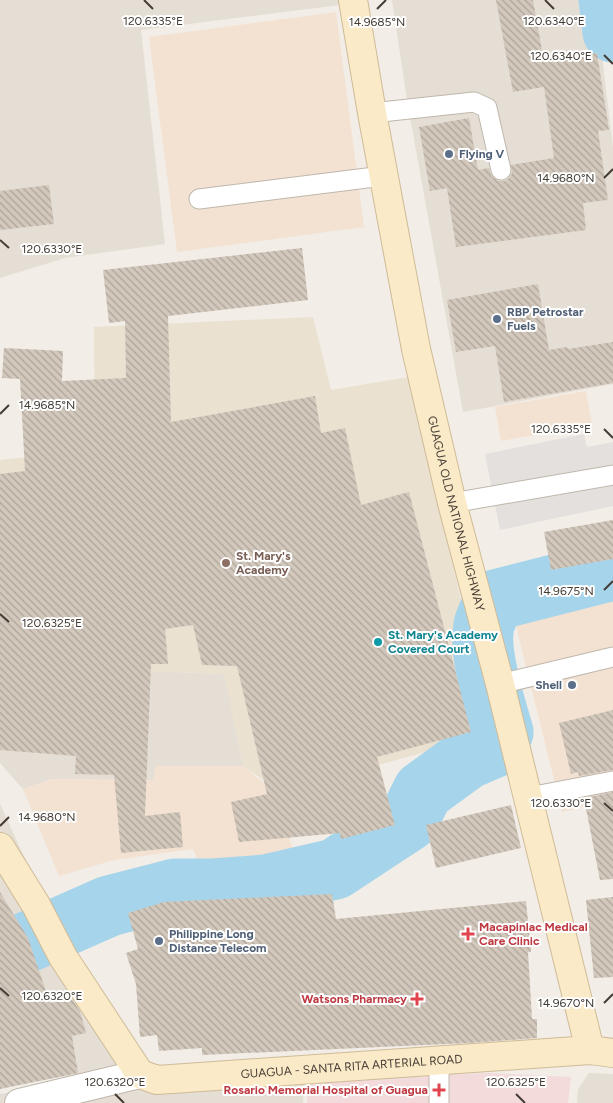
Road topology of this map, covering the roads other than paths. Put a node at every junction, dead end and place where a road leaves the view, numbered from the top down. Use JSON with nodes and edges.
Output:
{"nodes":[{"id":1,"x":353,"y":0,"type":"edge"},
{"id":2,"x":372,"y":113,"type":"junction"},
{"id":3,"x":501,"y":170,"type":"dead end"},
{"id":4,"x":384,"y":176,"type":"junction"},
{"id":5,"x":199,"y":199,"type":"dead end"},
{"id":6,"x":612,"y":475,"type":"edge"},
{"id":7,"x":452,"y":502,"type":"junction"},
{"id":8,"x":613,"y":657,"type":"edge"},
{"id":9,"x":498,"y":675,"type":"junction"},
{"id":10,"x":613,"y":781,"type":"edge"},
{"id":11,"x":529,"y":797,"type":"junction"},
{"id":12,"x":0,"y":847,"type":"edge"},
{"id":13,"x":602,"y":1051,"type":"edge"},
{"id":14,"x":439,"y":1060,"type":"junction"},
{"id":15,"x":140,"y":1074,"type":"junction"},
{"id":16,"x":19,"y":1103,"type":"edge"},
{"id":17,"x":439,"y":1103,"type":"edge"}],
"edges":[{"from":1,"to":2,"type":"main road","name":"GUAGUA OLD NATIONAL HIGHWAY"},
{"from":2,"to":3,"type":"lane"},
{"from":2,"to":4,"type":"main road","name":"GUAGUA OLD NATIONAL HIGHWAY"},
{"from":4,"to":5,"type":"lane"},
{"from":4,"to":7,"type":"main road","name":"GUAGUA OLD NATIONAL HIGHWAY"},
{"from":6,"to":7,"type":"lane"},
{"from":7,"to":9,"type":"main road","name":"GUAGUA OLD NATIONAL HIGHWAY"},
{"from":8,"to":9,"type":"lane"},
{"from":9,"to":11,"type":"main road","name":"GUAGUA OLD NATIONAL HIGHWAY"},
{"from":10,"to":11,"type":"lane"},
{"from":11,"to":13,"type":"main road","name":"GUAGUA OLD NATIONAL HIGHWAY"},
{"from":12,"to":15,"type":"main road"},
{"from":13,"to":14,"type":"main road","name":"GUAGUA - SANTA RITA ARTERIAL ROAD"},
{"from":14,"to":15,"type":"main road","name":"GUAGUA - SANTA RITA ARTERIAL ROAD"},
{"from":14,"to":17,"type":"lane"},
{"from":15,"to":16,"type":"street"}]}
